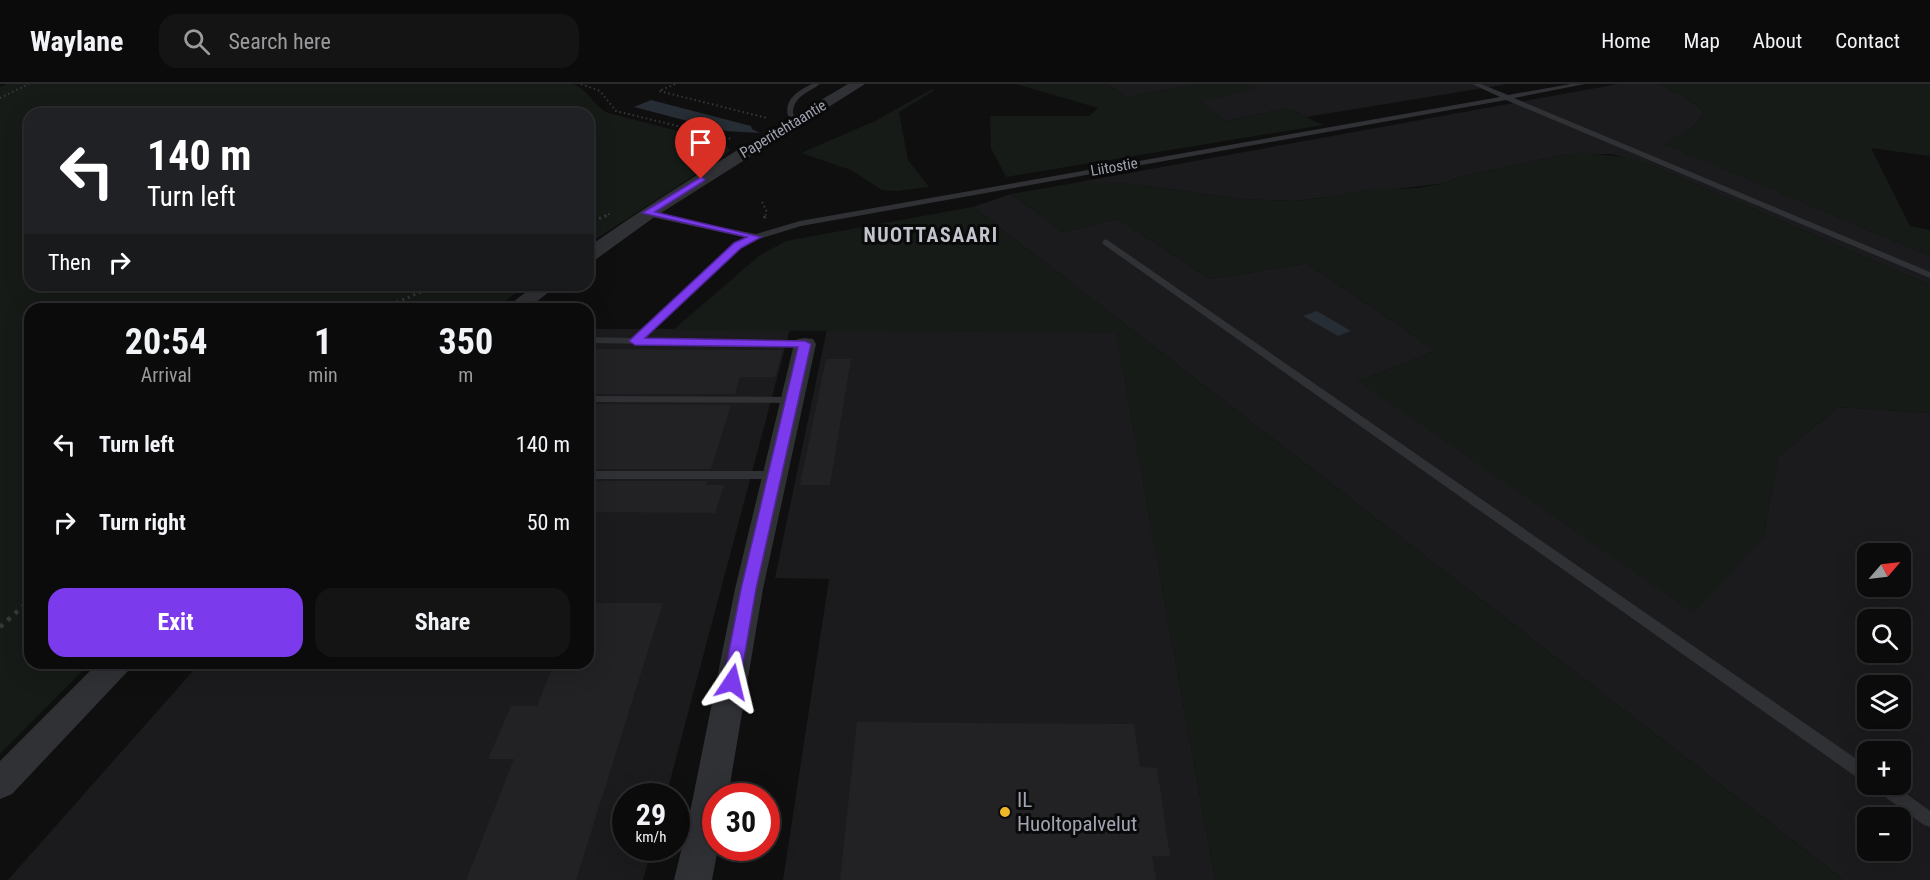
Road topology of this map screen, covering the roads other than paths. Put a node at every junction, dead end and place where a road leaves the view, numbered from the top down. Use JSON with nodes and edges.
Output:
{"nodes":[{"id":1,"x":816,"y":84,"type":"edge"},
{"id":2,"x":858,"y":84,"type":"edge"},
{"id":3,"x":1475,"y":84,"type":"edge"},
{"id":4,"x":1582,"y":84,"type":"edge"},
{"id":5,"x":1507,"y":98,"type":"junction"},
{"id":6,"x":800,"y":119,"type":"junction"},
{"id":7,"x":647,"y":213,"type":"junction"},
{"id":8,"x":756,"y":237,"type":"junction"},
{"id":9,"x":1106,"y":242,"type":"dead end"},
{"id":10,"x":594,"y":252,"type":"edge"},
{"id":11,"x":1930,"y":275,"type":"edge"},
{"id":12,"x":540,"y":291,"type":"edge"},
{"id":13,"x":522,"y":303,"type":"edge"},
{"id":14,"x":594,"y":340,"type":"edge"},
{"id":15,"x":635,"y":341,"type":"junction"},
{"id":16,"x":805,"y":344,"type":"joint"},
{"id":17,"x":594,"y":399,"type":"edge"},
{"id":18,"x":791,"y":400,"type":"junction"},
{"id":19,"x":594,"y":474,"type":"edge"},
{"id":20,"x":774,"y":475,"type":"junction"},
{"id":21,"x":111,"y":669,"type":"edge"},
{"id":22,"x":1857,"y":768,"type":"edge"},
{"id":23,"x":0,"y":783,"type":"edge"},
{"id":24,"x":1895,"y":795,"type":"edge"},
{"id":25,"x":1930,"y":820,"type":"edge"},
{"id":26,"x":693,"y":880,"type":"edge"}],
"edges":[{"from":1,"to":6,"type":"lane"},
{"from":2,"to":6,"type":"street","name":"Paperitehtaantie"},
{"from":3,"to":5,"type":"lane"},
{"from":4,"to":5,"type":"lane","name":"Liitostie"},
{"from":5,"to":8,"type":"lane","name":"Liitostie"},
{"from":5,"to":11,"type":"lane"},
{"from":6,"to":7,"type":"street","name":"Paperitehtaantie"},
{"from":7,"to":8,"type":"lane","name":"Liitostie"},
{"from":7,"to":10,"type":"street","name":"Paperitehtaantie"},
{"from":8,"to":15,"type":"lane"},
{"from":9,"to":22,"type":"lane"},
{"from":12,"to":13,"type":"street"},
{"from":14,"to":15,"type":"lane"},
{"from":15,"to":16,"type":"lane"},
{"from":16,"to":18,"type":"street"},
{"from":17,"to":18,"type":"lane"},
{"from":18,"to":20,"type":"street"},
{"from":19,"to":20,"type":"lane"},
{"from":20,"to":26,"type":"street"},
{"from":21,"to":23,"type":"street"},
{"from":24,"to":25,"type":"lane"}]}
